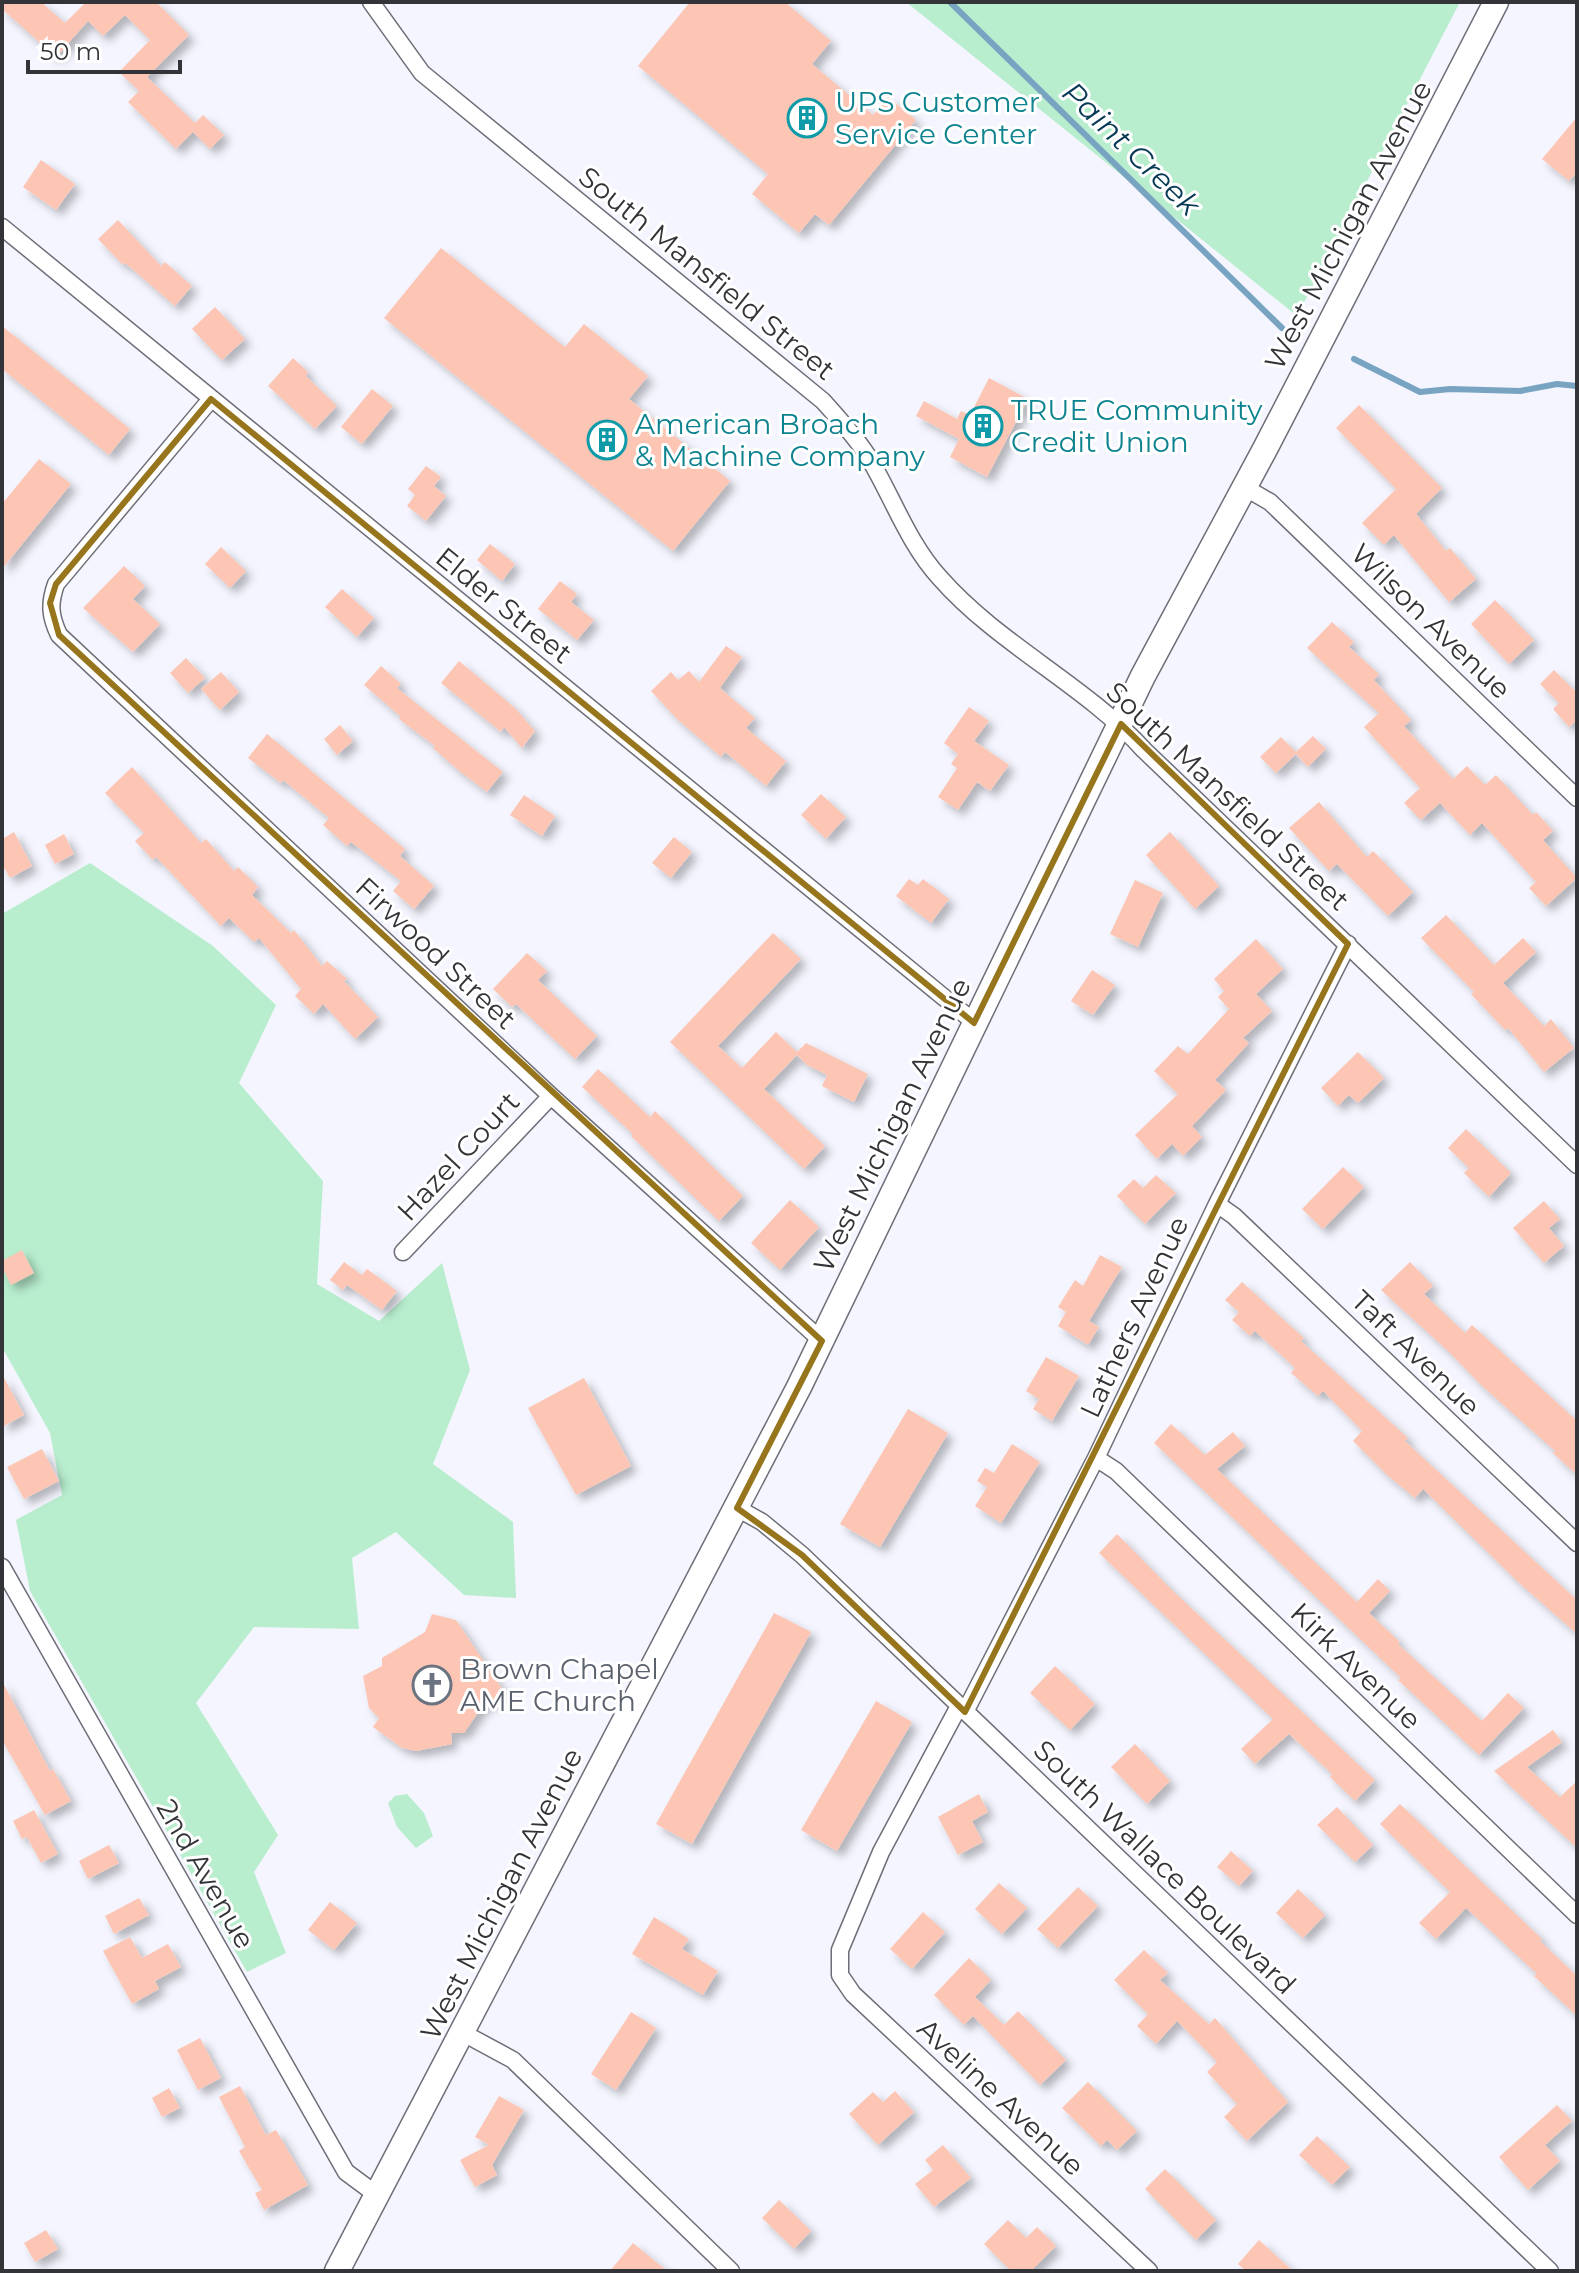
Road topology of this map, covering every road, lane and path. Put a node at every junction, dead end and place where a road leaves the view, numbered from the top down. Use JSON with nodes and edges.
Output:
{"nodes":[{"id":1,"x":371,"y":2,"type":"edge"},
{"id":2,"x":1496,"y":2,"type":"edge"},
{"id":3,"x":2,"y":227,"type":"edge"},
{"id":4,"x":211,"y":399,"type":"junction"},
{"id":5,"x":1244,"y":487,"type":"junction"},
{"id":6,"x":1121,"y":724,"type":"junction"},
{"id":7,"x":1577,"y":798,"type":"edge"},
{"id":8,"x":1348,"y":944,"type":"junction"},
{"id":9,"x":974,"y":1022,"type":"junction"},
{"id":10,"x":551,"y":1096,"type":"junction"},
{"id":11,"x":1577,"y":1165,"type":"edge"},
{"id":12,"x":1217,"y":1204,"type":"junction"},
{"id":13,"x":403,"y":1252,"type":"dead end"},
{"id":14,"x":822,"y":1341,"type":"junction"},
{"id":15,"x":1096,"y":1458,"type":"junction"},
{"id":16,"x":737,"y":1508,"type":"junction"},
{"id":17,"x":1577,"y":1543,"type":"edge"},
{"id":18,"x":2,"y":1567,"type":"edge"},
{"id":19,"x":962,"y":1709,"type":"junction"},
{"id":20,"x":1577,"y":1915,"type":"edge"},
{"id":21,"x":840,"y":1950,"type":"joint"},
{"id":22,"x":463,"y":2033,"type":"junction"},
{"id":23,"x":377,"y":2195,"type":"junction"},
{"id":24,"x":337,"y":2271,"type":"edge"},
{"id":25,"x":731,"y":2271,"type":"edge"},
{"id":26,"x":1149,"y":2271,"type":"edge"},
{"id":27,"x":1550,"y":2271,"type":"edge"}],
"edges":[{"from":1,"to":6,"type":"street","name":"South Mansfield Street"},
{"from":2,"to":5,"type":"main road","name":"West Michigan Avenue"},
{"from":3,"to":4,"type":"street","name":"Elder Street"},
{"from":4,"to":9,"type":"street","name":"Elder Street"},
{"from":4,"to":10,"type":"street","name":"Firwood Street"},
{"from":5,"to":6,"type":"main road","name":"West Michigan Avenue"},
{"from":5,"to":7,"type":"street","name":"Wilson Avenue"},
{"from":6,"to":8,"type":"street","name":"South Mansfield Street"},
{"from":6,"to":9,"type":"main road","name":"West Michigan Avenue"},
{"from":8,"to":11,"type":"street","name":"South Mansfield Street"},
{"from":8,"to":12,"type":"street","name":"Lathers Avenue"},
{"from":9,"to":14,"type":"main road","name":"West Michigan Avenue"},
{"from":10,"to":13,"type":"street","name":"Hazel Court"},
{"from":10,"to":14,"type":"street","name":"Firwood Street"},
{"from":12,"to":15,"type":"street","name":"Lathers Avenue"},
{"from":12,"to":17,"type":"street","name":"Taft Avenue"},
{"from":14,"to":16,"type":"main road","name":"West Michigan Avenue"},
{"from":15,"to":19,"type":"street","name":"Lathers Avenue"},
{"from":15,"to":20,"type":"street","name":"Kirk Avenue"},
{"from":16,"to":19,"type":"street","name":"South Wallace Boulevard"},
{"from":16,"to":22,"type":"main road","name":"West Michigan Avenue"},
{"from":18,"to":23,"type":"street","name":"2nd Avenue"},
{"from":19,"to":21,"type":"street","name":"Lathers Avenue"},
{"from":19,"to":27,"type":"street","name":"South Wallace Boulevard"},
{"from":21,"to":26,"type":"street","name":"Aveline Avenue"},
{"from":22,"to":23,"type":"main road","name":"West Michigan Avenue"},
{"from":22,"to":25,"type":"street"},
{"from":23,"to":24,"type":"main road","name":"West Michigan Avenue"}]}
